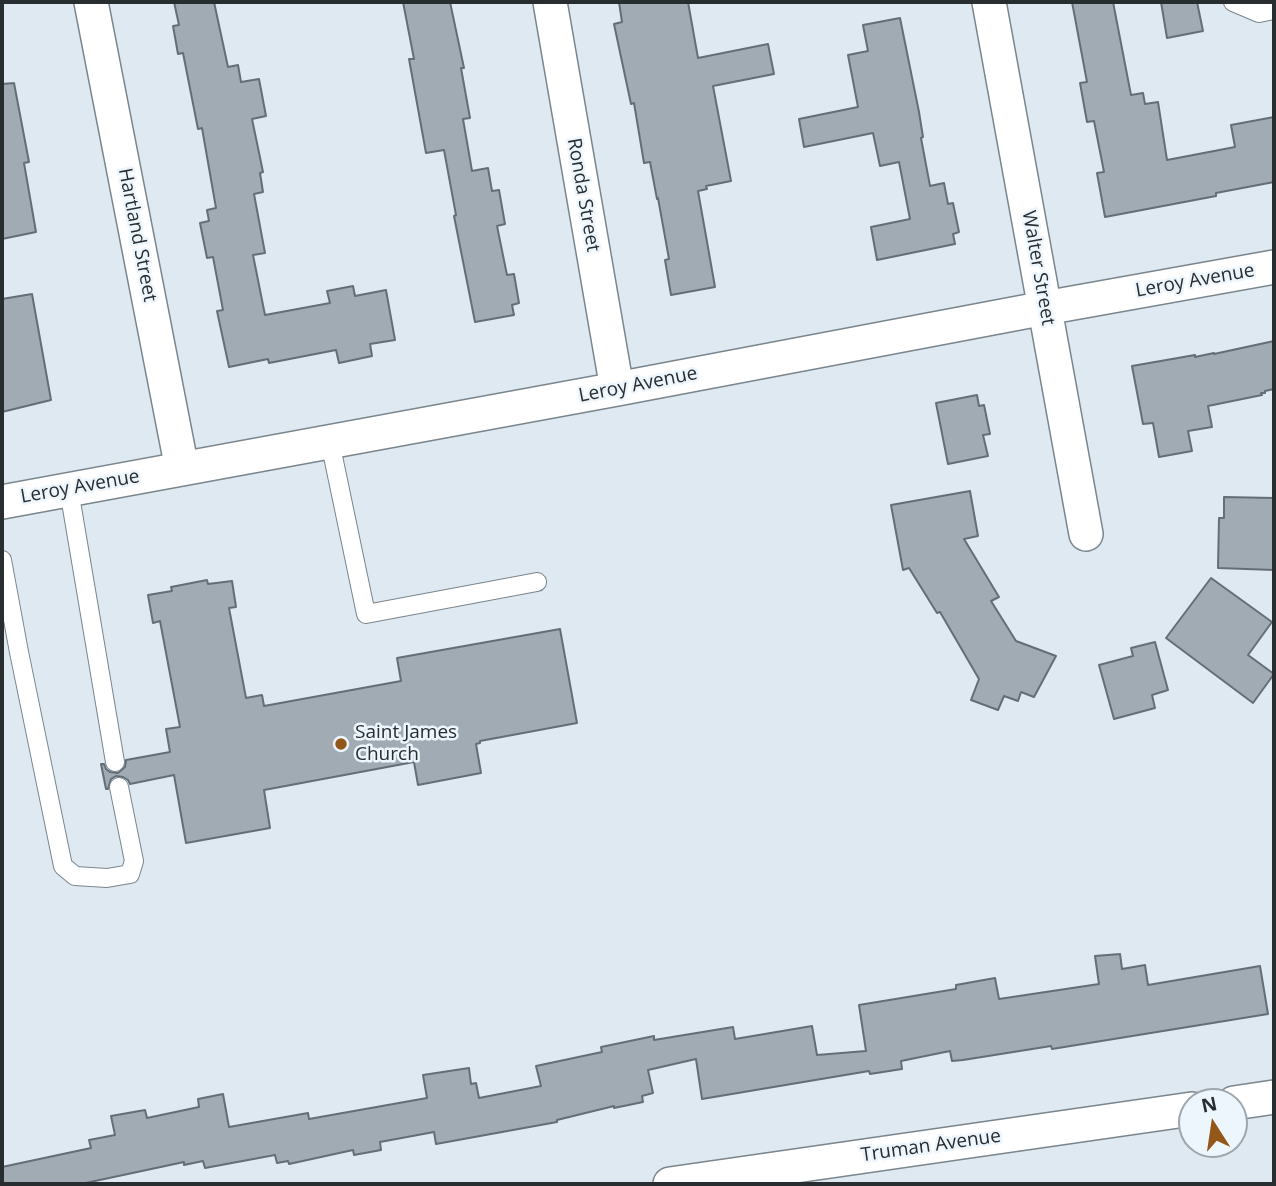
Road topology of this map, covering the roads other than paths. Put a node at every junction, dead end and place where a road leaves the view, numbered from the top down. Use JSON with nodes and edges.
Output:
{"nodes":[{"id":1,"x":92,"y":2,"type":"edge"},
{"id":2,"x":550,"y":2,"type":"edge"},
{"id":3,"x":989,"y":2,"type":"edge"},
{"id":4,"x":1233,"y":2,"type":"edge"},
{"id":5,"x":1274,"y":10,"type":"edge"},
{"id":6,"x":1274,"y":267,"type":"edge"},
{"id":7,"x":1045,"y":308,"type":"junction"},
{"id":8,"x":617,"y":389,"type":"junction"},
{"id":9,"x":330,"y":442,"type":"junction"},
{"id":10,"x":182,"y":469,"type":"junction"},
{"id":11,"x":69,"y":490,"type":"junction"},
{"id":12,"x":2,"y":502,"type":"edge"},
{"id":13,"x":1087,"y":534,"type":"dead end"},
{"id":14,"x":2,"y":560,"type":"edge"},
{"id":15,"x":537,"y":582,"type":"dead end"},
{"id":16,"x":115,"y":762,"type":"dead end"},
{"id":17,"x":119,"y":787,"type":"dead end"},
{"id":18,"x":1274,"y":1097,"type":"edge"},
{"id":19,"x":1248,"y":1101,"type":"edge"},
{"id":20,"x":1178,"y":1111,"type":"edge"},
{"id":21,"x":670,"y":1184,"type":"edge"}],
"edges":[{"from":1,"to":10,"type":"street","name":"Hartland Street"},
{"from":2,"to":8,"type":"street","name":"Ronda Street"},
{"from":3,"to":7,"type":"street","name":"Walter Street"},
{"from":4,"to":5,"type":"lane"},
{"from":6,"to":7,"type":"street","name":"Leroy Avenue"},
{"from":7,"to":8,"type":"street","name":"Leroy Avenue"},
{"from":7,"to":13,"type":"street","name":"Walter Street"},
{"from":8,"to":9,"type":"street","name":"Leroy Avenue"},
{"from":9,"to":10,"type":"street","name":"Leroy Avenue"},
{"from":9,"to":15,"type":"lane"},
{"from":10,"to":11,"type":"street","name":"Leroy Avenue"},
{"from":11,"to":12,"type":"street","name":"Leroy Avenue"},
{"from":11,"to":16,"type":"lane"},
{"from":14,"to":17,"type":"lane"},
{"from":18,"to":19,"type":"street"},
{"from":20,"to":21,"type":"street","name":"Truman Avenue"}]}
